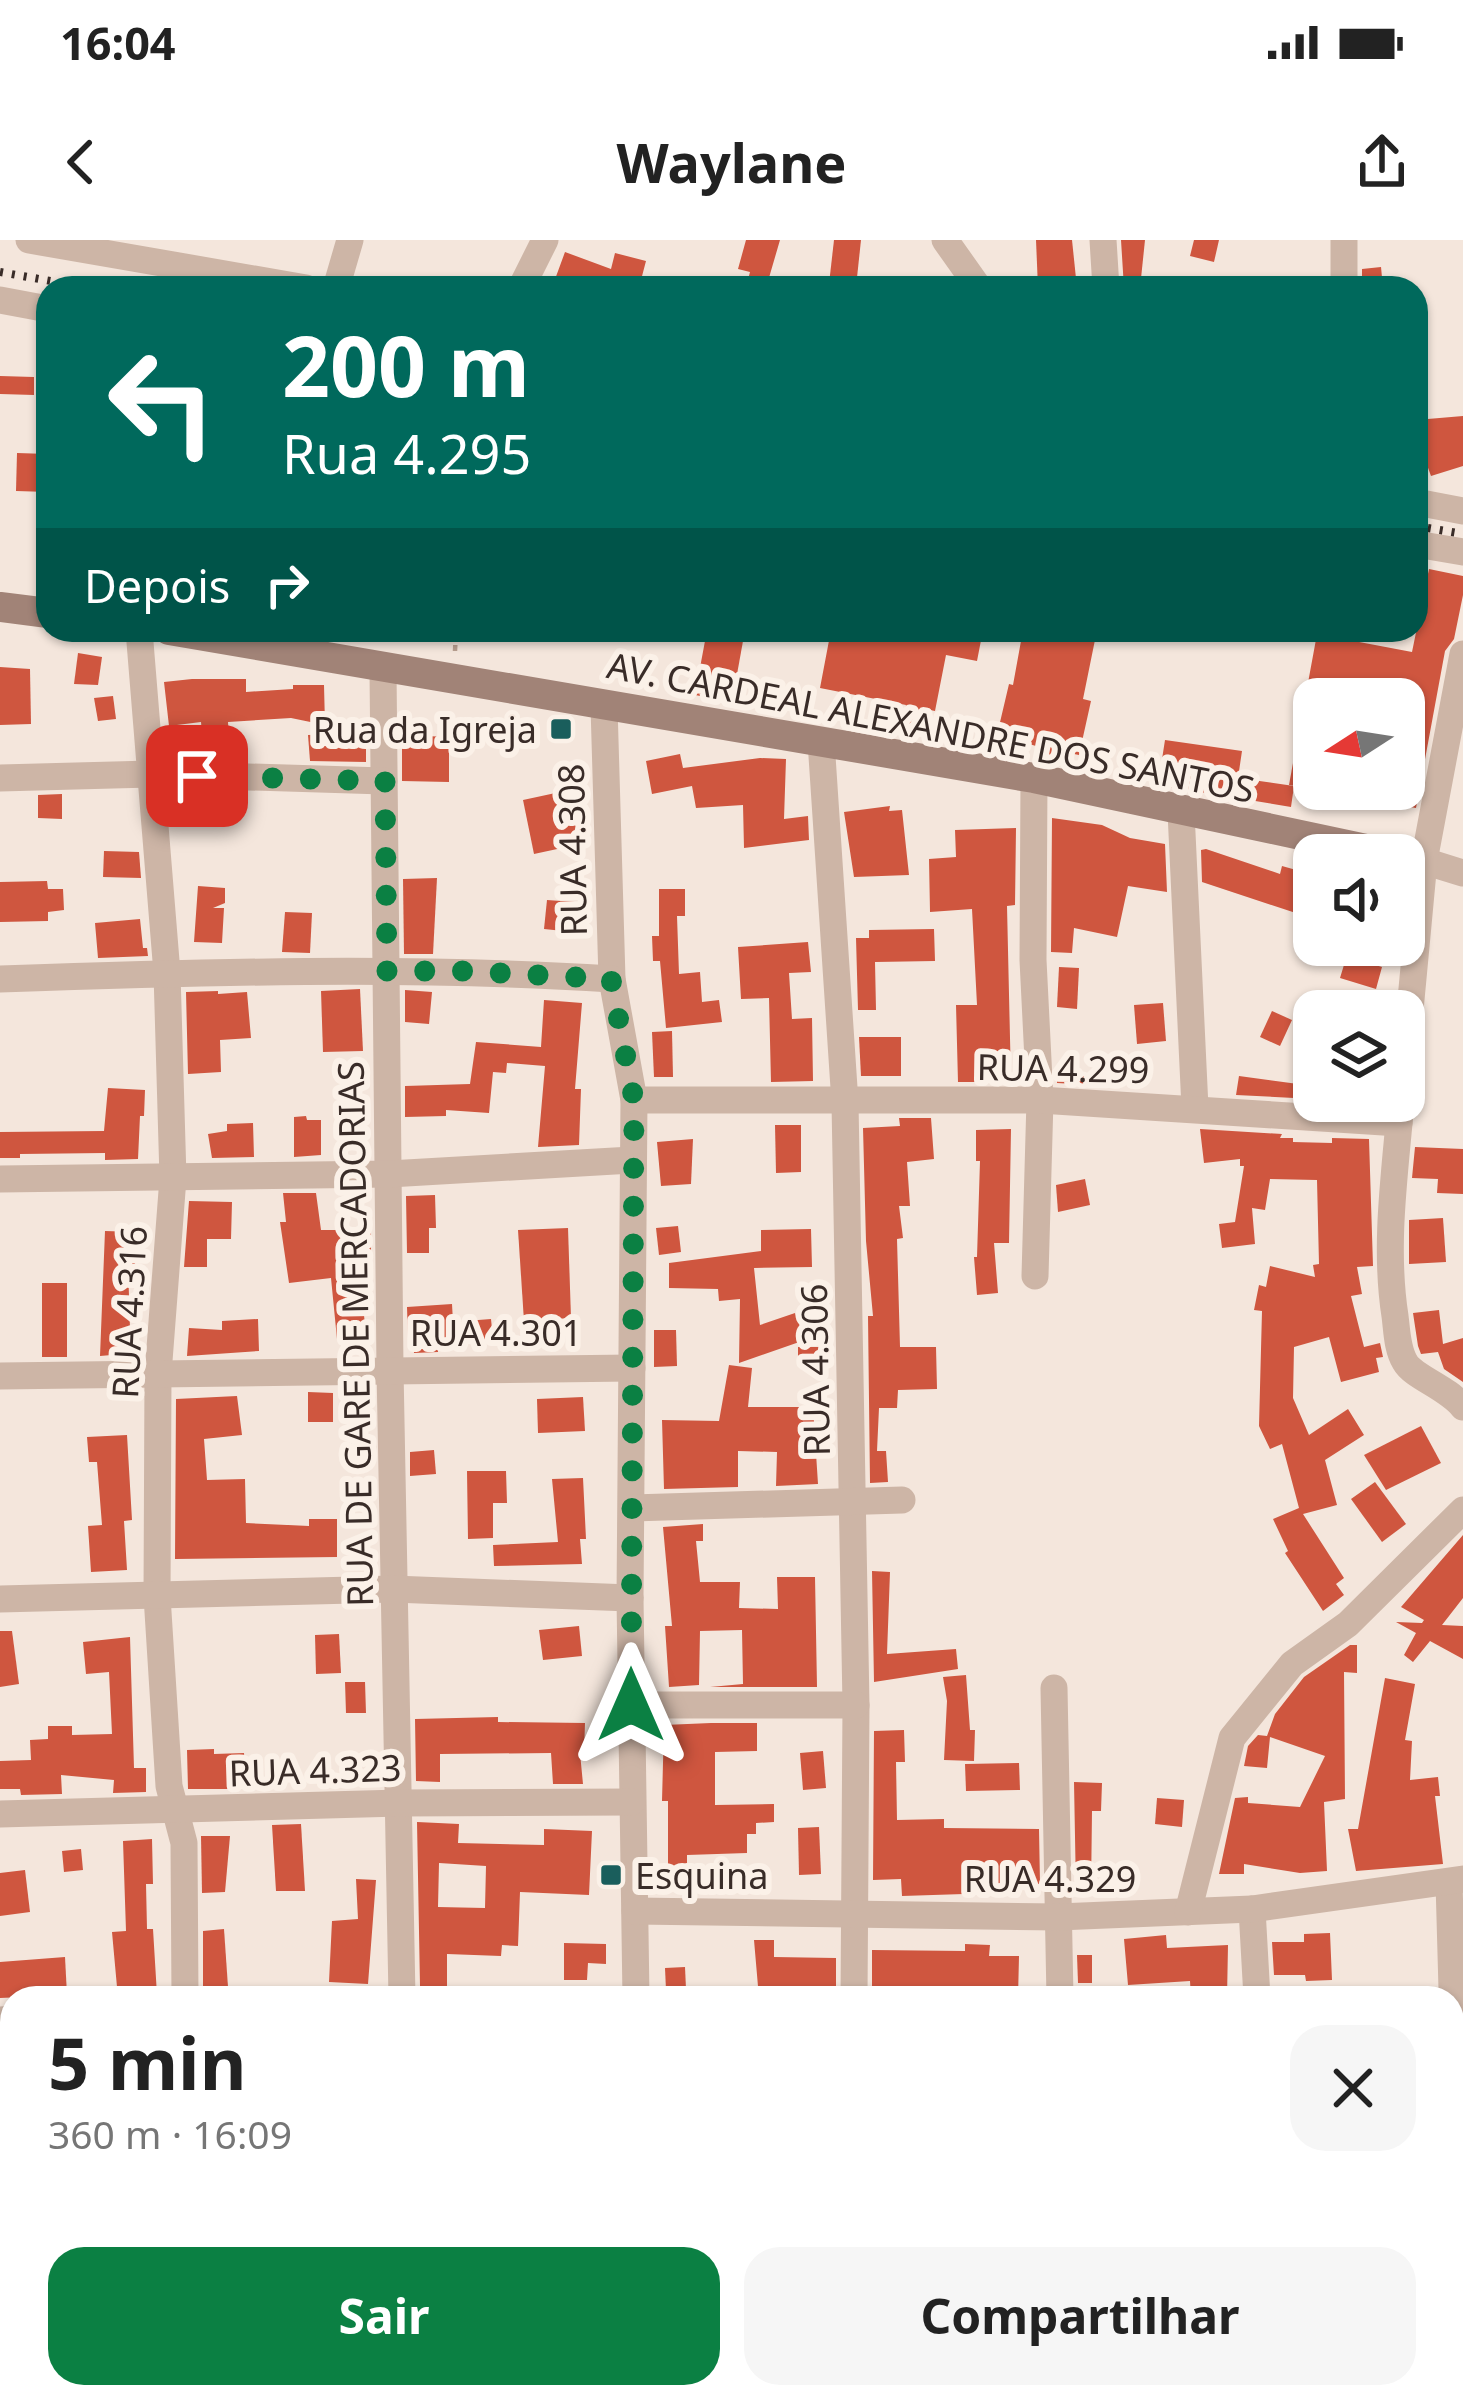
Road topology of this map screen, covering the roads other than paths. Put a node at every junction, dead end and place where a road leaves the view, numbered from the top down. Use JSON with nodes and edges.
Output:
{"nodes":[{"id":1,"x":29,"y":240,"type":"edge"},
{"id":2,"x":350,"y":240,"type":"edge"},
{"id":3,"x":545,"y":240,"type":"edge"},
{"id":4,"x":945,"y":240,"type":"edge"},
{"id":5,"x":1103,"y":240,"type":"edge"},
{"id":6,"x":1344,"y":240,"type":"edge"},
{"id":7,"x":237,"y":276,"type":"edge"},
{"id":8,"x":340,"y":276,"type":"edge"},
{"id":9,"x":527,"y":276,"type":"edge"},
{"id":10,"x":971,"y":276,"type":"edge"},
{"id":11,"x":1105,"y":276,"type":"edge"},
{"id":12,"x":1344,"y":276,"type":"edge"},
{"id":13,"x":0,"y":300,"type":"edge"},
{"id":14,"x":36,"y":307,"type":"edge"},
{"id":15,"x":1428,"y":504,"type":"edge"},
{"id":16,"x":1463,"y":511,"type":"edge"},
{"id":17,"x":1428,"y":546,"type":"edge"},
{"id":18,"x":1463,"y":552,"type":"edge"},
{"id":19,"x":0,"y":608,"type":"edge"},
{"id":20,"x":36,"y":612,"type":"edge"},
{"id":21,"x":141,"y":642,"type":"edge"},
{"id":22,"x":233,"y":642,"type":"edge"},
{"id":23,"x":1463,"y":654,"type":"edge"},
{"id":24,"x":383,"y":670,"type":"junction"},
{"id":25,"x":604,"y":706,"type":"junction"},
{"id":26,"x":821,"y":741,"type":"junction"},
{"id":27,"x":151,"y":774,"type":"junction"},
{"id":28,"x":0,"y":778,"type":"edge"},
{"id":29,"x":1034,"y":778,"type":"junction"},
{"id":30,"x":385,"y":781,"type":"junction"},
{"id":31,"x":1180,"y":812,"type":"junction"},
{"id":32,"x":1414,"y":834,"type":"edge"},
{"id":33,"x":1293,"y":835,"type":"edge"},
{"id":34,"x":1425,"y":863,"type":"edge"},
{"id":35,"x":1463,"y":873,"type":"edge"},
{"id":36,"x":387,"y":971,"type":"junction"},
{"id":37,"x":166,"y":973,"type":"junction"},
{"id":38,"x":0,"y":979,"type":"edge"},
{"id":39,"x":611,"y":979,"type":"junction"},
{"id":40,"x":634,"y":1100,"type":"junction"},
{"id":41,"x":1040,"y":1100,"type":"junction"},
{"id":42,"x":845,"y":1103,"type":"junction"},
{"id":43,"x":1195,"y":1108,"type":"junction"},
{"id":44,"x":1293,"y":1110,"type":"edge"},
{"id":45,"x":1400,"y":1122,"type":"edge"},
{"id":46,"x":632,"y":1160,"type":"junction"},
{"id":47,"x":388,"y":1174,"type":"junction"},
{"id":48,"x":173,"y":1178,"type":"junction"},
{"id":49,"x":0,"y":1179,"type":"edge"},
{"id":50,"x":1035,"y":1276,"type":"dead end"},
{"id":51,"x":632,"y":1368,"type":"junction"},
{"id":52,"x":390,"y":1369,"type":"junction"},
{"id":53,"x":158,"y":1374,"type":"junction"},
{"id":54,"x":0,"y":1376,"type":"edge"},
{"id":55,"x":1463,"y":1407,"type":"edge"},
{"id":56,"x":902,"y":1500,"type":"dead end"},
{"id":57,"x":853,"y":1503,"type":"junction"},
{"id":58,"x":632,"y":1508,"type":"junction"},
{"id":59,"x":1463,"y":1510,"type":"edge"},
{"id":60,"x":393,"y":1589,"type":"junction"},
{"id":61,"x":157,"y":1596,"type":"junction"},
{"id":62,"x":630,"y":1598,"type":"junction"},
{"id":63,"x":0,"y":1599,"type":"edge"},
{"id":64,"x":1054,"y":1688,"type":"dead end"},
{"id":65,"x":631,"y":1705,"type":"junction"},
{"id":66,"x":856,"y":1705,"type":"junction"},
{"id":67,"x":632,"y":1802,"type":"junction"},
{"id":68,"x":400,"y":1804,"type":"junction"},
{"id":69,"x":178,"y":1810,"type":"junction"},
{"id":70,"x":0,"y":1814,"type":"edge"},
{"id":71,"x":1456,"y":1881,"type":"edge"},
{"id":72,"x":1252,"y":1910,"type":"junction"},
{"id":73,"x":635,"y":1911,"type":"junction"},
{"id":74,"x":1188,"y":1912,"type":"junction"},
{"id":75,"x":851,"y":1913,"type":"junction"},
{"id":76,"x":1058,"y":1917,"type":"junction"},
{"id":77,"x":185,"y":1986,"type":"edge"},
{"id":78,"x":402,"y":1986,"type":"edge"},
{"id":79,"x":636,"y":1986,"type":"edge"},
{"id":80,"x":854,"y":1986,"type":"edge"},
{"id":81,"x":1060,"y":1986,"type":"edge"},
{"id":82,"x":1256,"y":1986,"type":"edge"},
{"id":83,"x":1456,"y":1986,"type":"edge"}],
"edges":[{"from":1,"to":7,"type":"street"},
{"from":2,"to":8,"type":"street"},
{"from":3,"to":9,"type":"street"},
{"from":4,"to":10,"type":"street"},
{"from":5,"to":11,"type":"street"},
{"from":6,"to":12,"type":"street"},
{"from":13,"to":14,"type":"street"},
{"from":15,"to":16,"type":"street"},
{"from":17,"to":18,"type":"street"},
{"from":19,"to":20,"type":"street"},
{"from":21,"to":27,"type":"street","name":"RUA 4.316"},
{"from":22,"to":24,"type":"street","name":"AV. CARDEAL ALEXANDRE DOS SANTOS"},
{"from":23,"to":32,"type":"street"},
{"from":24,"to":25,"type":"street","name":"AV. CARDEAL ALEXANDRE DOS SANTOS"},
{"from":24,"to":30,"type":"street","name":"RUA DE GARE DE MERCADORIAS"},
{"from":25,"to":26,"type":"street","name":"AV. CARDEAL ALEXANDRE DOS SANTOS"},
{"from":25,"to":39,"type":"street","name":"RUA 4.308"},
{"from":26,"to":29,"type":"street","name":"AV. CARDEAL ALEXANDRE DOS SANTOS"},
{"from":26,"to":42,"type":"street","name":"RUA 4.306"},
{"from":27,"to":28,"type":"street"},
{"from":27,"to":30,"type":"street"},
{"from":27,"to":37,"type":"street","name":"RUA 4.316"},
{"from":29,"to":31,"type":"street","name":"AV. CARDEAL ALEXANDRE DOS SANTOS"},
{"from":29,"to":41,"type":"street"},
{"from":30,"to":36,"type":"street","name":"RUA DE GARE DE MERCADORIAS"},
{"from":31,"to":33,"type":"street","name":"AV. CARDEAL ALEXANDRE DOS SANTOS"},
{"from":31,"to":43,"type":"street","name":"RUA 4.299"},
{"from":34,"to":35,"type":"street","name":"AV. CARDEAL ALEXANDRE DOS SANTOS"},
{"from":36,"to":37,"type":"street"},
{"from":36,"to":39,"type":"street"},
{"from":36,"to":47,"type":"street","name":"RUA DE GARE DE MERCADORIAS"},
{"from":37,"to":38,"type":"street"},
{"from":37,"to":48,"type":"street","name":"RUA 4.316"},
{"from":39,"to":40,"type":"street","name":"RUA 4.308"},
{"from":40,"to":42,"type":"street","name":"RUA 4.299"},
{"from":40,"to":46,"type":"street","name":"RUA 4.308"},
{"from":41,"to":42,"type":"street","name":"RUA 4.299"},
{"from":41,"to":43,"type":"street","name":"RUA 4.299"},
{"from":41,"to":50,"type":"street"},
{"from":42,"to":57,"type":"street","name":"RUA 4.306"},
{"from":43,"to":44,"type":"street"},
{"from":45,"to":55,"type":"street"},
{"from":46,"to":47,"type":"street"},
{"from":46,"to":51,"type":"street","name":"RUA 4.308"},
{"from":47,"to":48,"type":"street"},
{"from":47,"to":52,"type":"street","name":"RUA DE GARE DE MERCADORIAS"},
{"from":48,"to":49,"type":"street"},
{"from":48,"to":53,"type":"street","name":"RUA 4.316"},
{"from":51,"to":52,"type":"street","name":"RUA 4.301"},
{"from":51,"to":58,"type":"street","name":"RUA 4.308"},
{"from":52,"to":53,"type":"street","name":"RUA 4.301"},
{"from":52,"to":60,"type":"street","name":"RUA DE GARE DE MERCADORIAS"},
{"from":53,"to":54,"type":"street","name":"RUA 4.301"},
{"from":53,"to":61,"type":"street","name":"RUA 4.316"},
{"from":56,"to":57,"type":"street"},
{"from":57,"to":58,"type":"street"},
{"from":57,"to":66,"type":"street","name":"RUA 4.306"},
{"from":58,"to":62,"type":"street","name":"RUA 4.308"},
{"from":59,"to":74,"type":"street"},
{"from":60,"to":61,"type":"street"},
{"from":60,"to":62,"type":"street"},
{"from":60,"to":68,"type":"street","name":"RUA DE GARE DE MERCADORIAS"},
{"from":61,"to":63,"type":"street"},
{"from":61,"to":69,"type":"street","name":"RUA 4.316"},
{"from":62,"to":65,"type":"street","name":"RUA 4.308"},
{"from":64,"to":76,"type":"street"},
{"from":65,"to":66,"type":"street"},
{"from":65,"to":67,"type":"street","name":"RUA 4.308"},
{"from":66,"to":75,"type":"street","name":"RUA 4.306"},
{"from":67,"to":68,"type":"street","name":"RUA 4.323"},
{"from":67,"to":73,"type":"street","name":"RUA 4.308"},
{"from":68,"to":69,"type":"street","name":"RUA 4.323"},
{"from":68,"to":78,"type":"street","name":"RUA DE GARE DE MERCADORIAS"},
{"from":69,"to":70,"type":"street","name":"RUA 4.323"},
{"from":69,"to":77,"type":"street","name":"RUA 4.316"},
{"from":71,"to":72,"type":"street","name":"RUA 4.329"},
{"from":71,"to":83,"type":"street"},
{"from":72,"to":74,"type":"street","name":"RUA 4.329"},
{"from":72,"to":82,"type":"street"},
{"from":73,"to":75,"type":"street","name":"RUA 4.329"},
{"from":73,"to":79,"type":"street","name":"RUA 4.308"},
{"from":74,"to":76,"type":"street","name":"RUA 4.329"},
{"from":75,"to":76,"type":"street","name":"RUA 4.329"},
{"from":75,"to":80,"type":"street","name":"RUA 4.306"},
{"from":76,"to":81,"type":"street"}]}
